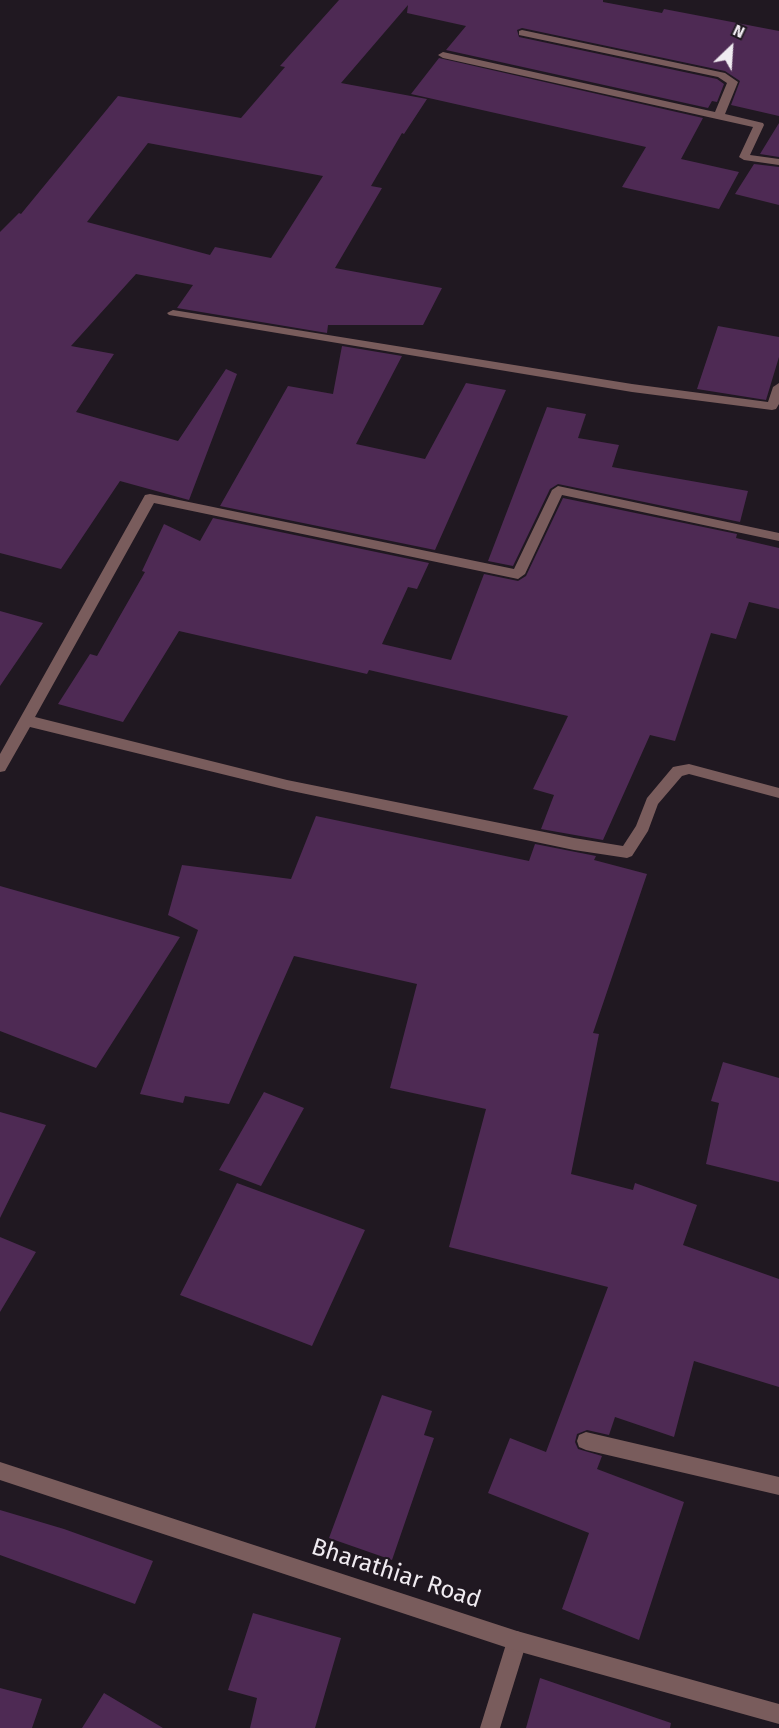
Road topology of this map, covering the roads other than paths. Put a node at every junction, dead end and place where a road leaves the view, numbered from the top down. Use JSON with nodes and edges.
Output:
{"nodes":[{"id":1,"x":522,"y":33,"type":"dead end"},
{"id":2,"x":443,"y":55,"type":"dead end"},
{"id":3,"x":718,"y":114,"type":"junction"},
{"id":4,"x":779,"y":162,"type":"edge"},
{"id":5,"x":173,"y":313,"type":"dead end"},
{"id":6,"x":779,"y":387,"type":"edge"},
{"id":7,"x":779,"y":537,"type":"edge"},
{"id":8,"x":28,"y":721,"type":"junction"},
{"id":9,"x":0,"y":767,"type":"edge"},
{"id":10,"x":779,"y":793,"type":"edge"},
{"id":11,"x":586,"y":1440,"type":"dead end"},
{"id":12,"x":0,"y":1471,"type":"edge"},
{"id":13,"x":779,"y":1486,"type":"edge"},
{"id":14,"x":517,"y":1641,"type":"junction"},
{"id":15,"x":779,"y":1714,"type":"edge"},
{"id":16,"x":490,"y":1728,"type":"edge"}],
"edges":[{"from":1,"to":3,"type":"street"},
{"from":2,"to":3,"type":"street"},
{"from":3,"to":4,"type":"street"},
{"from":5,"to":6,"type":"street"},
{"from":7,"to":8,"type":"street"},
{"from":8,"to":9,"type":"street"},
{"from":8,"to":10,"type":"street"},
{"from":11,"to":13,"type":"street"},
{"from":12,"to":14,"type":"street","name":"Bharathiar Road"},
{"from":14,"to":15,"type":"street","name":"Bharathiar Road"},
{"from":14,"to":16,"type":"street"}]}
